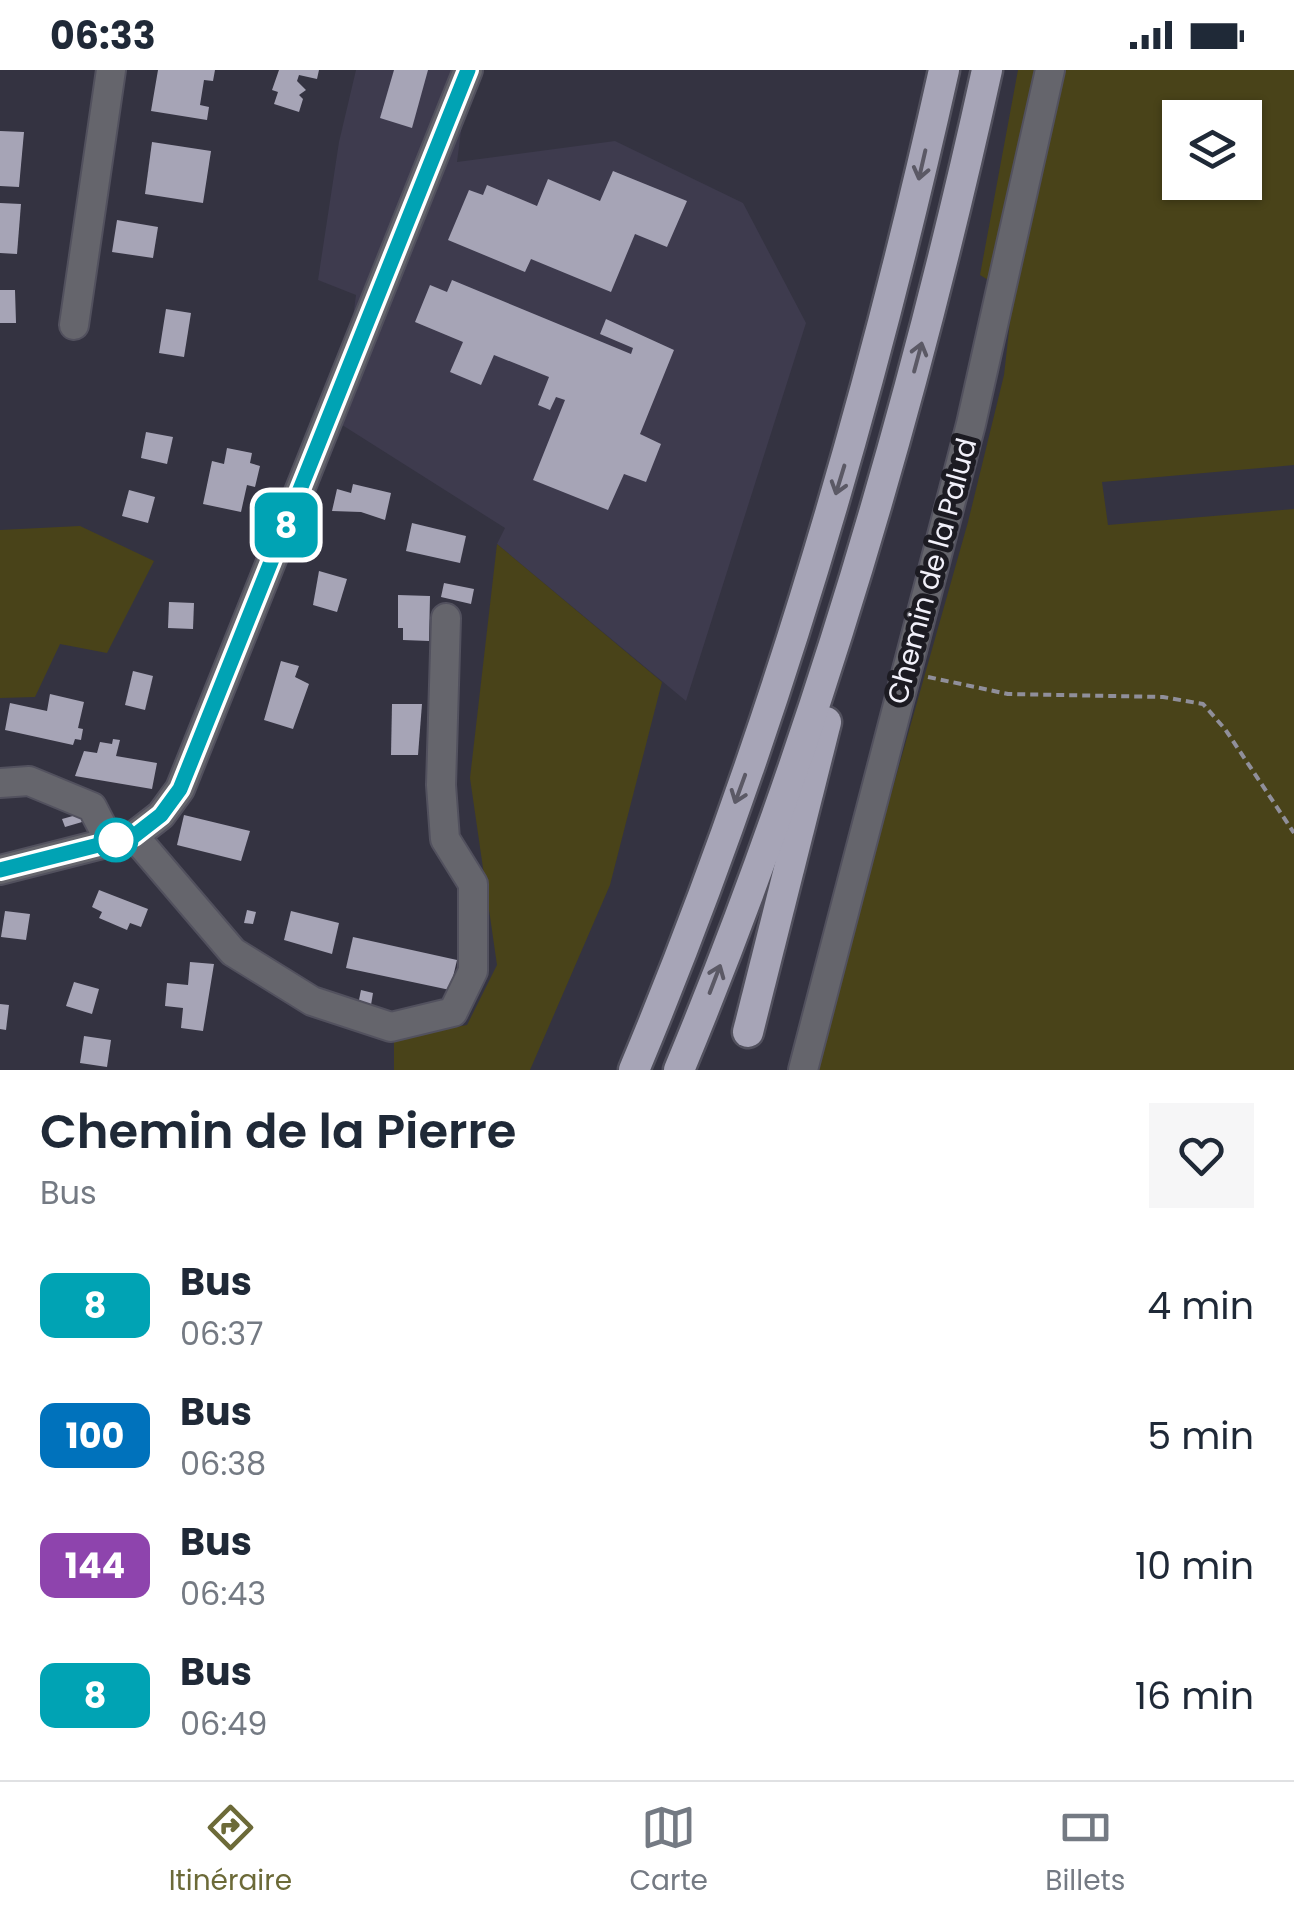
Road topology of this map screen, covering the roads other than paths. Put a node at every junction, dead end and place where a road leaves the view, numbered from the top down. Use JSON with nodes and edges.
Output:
{"nodes":[{"id":1,"x":111,"y":70,"type":"edge"},
{"id":2,"x":468,"y":70,"type":"edge"},
{"id":3,"x":944,"y":70,"type":"edge"},
{"id":4,"x":987,"y":70,"type":"edge"},
{"id":5,"x":1050,"y":70,"type":"edge"},
{"id":6,"x":74,"y":325,"type":"dead end"},
{"id":7,"x":882,"y":485,"type":"junction"},
{"id":8,"x":446,"y":618,"type":"dead end"},
{"id":9,"x":0,"y":784,"type":"edge"},
{"id":10,"x":122,"y":839,"type":"junction"},
{"id":11,"x":0,"y":870,"type":"edge"},
{"id":12,"x":748,"y":1032,"type":"dead end"},
{"id":13,"x":634,"y":1070,"type":"edge"},
{"id":14,"x":679,"y":1070,"type":"edge"},
{"id":15,"x":803,"y":1070,"type":"edge"}],
"edges":[{"from":1,"to":6,"type":"street"},
{"from":2,"to":10,"type":"street"},
{"from":3,"to":13,"type":"highway","one_way":true},
{"from":7,"to":4,"type":"highway","one_way":true},
{"from":5,"to":15,"type":"street","name":"Chemin de la Palud"},
{"from":7,"to":12,"type":"highway"},
{"from":14,"to":7,"type":"highway","one_way":true},
{"from":8,"to":10,"type":"street"},
{"from":9,"to":10,"type":"street"},
{"from":10,"to":11,"type":"street"}]}
